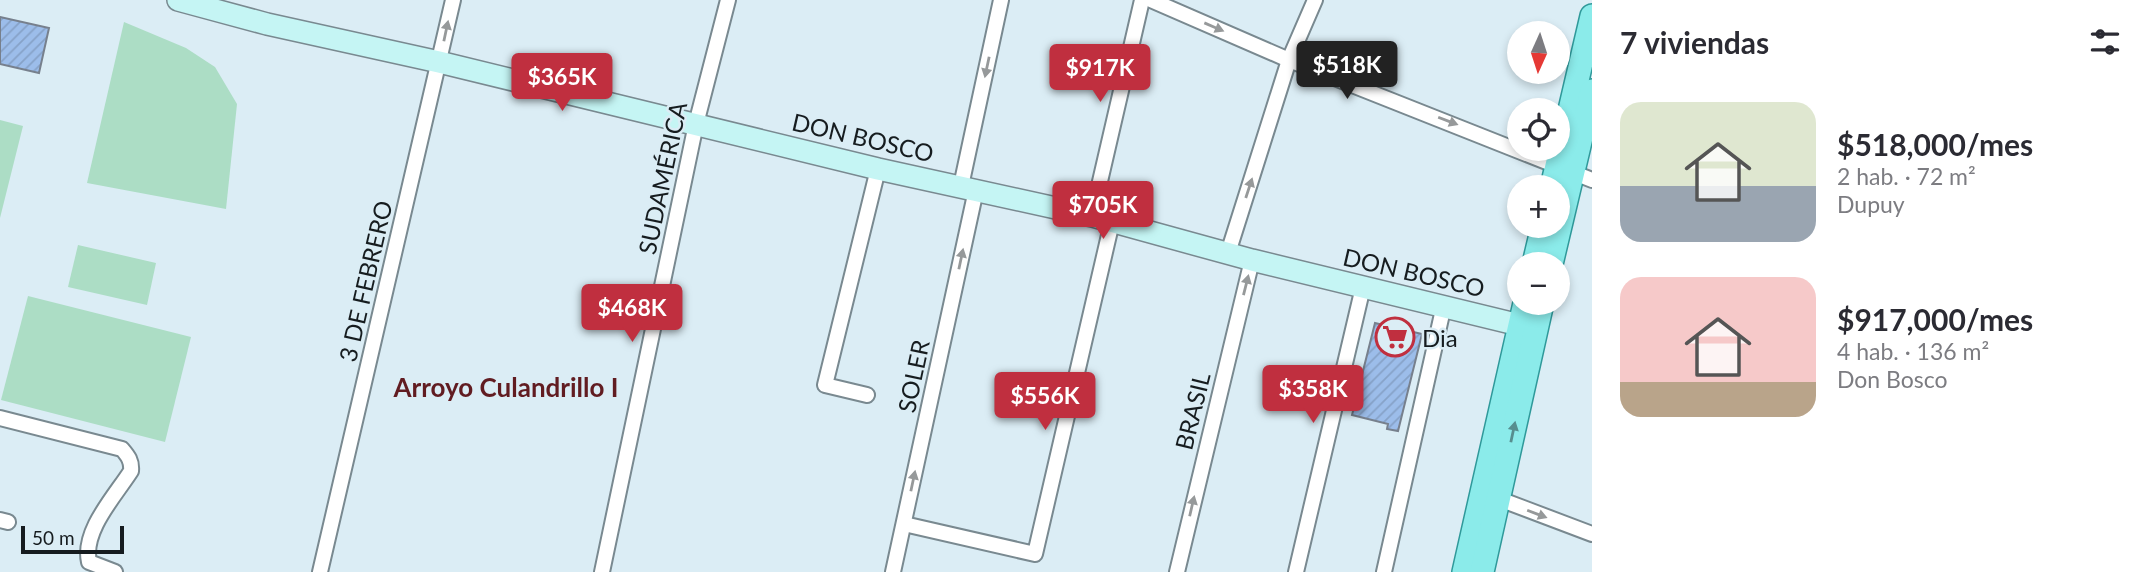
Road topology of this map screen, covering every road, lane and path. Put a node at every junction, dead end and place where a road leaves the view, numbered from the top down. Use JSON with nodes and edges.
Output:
{"nodes":[{"id":1,"x":453,"y":0,"type":"edge"},
{"id":2,"x":728,"y":0,"type":"edge"},
{"id":3,"x":1001,"y":0,"type":"edge"},
{"id":4,"x":1142,"y":0,"type":"edge"},
{"id":5,"x":1151,"y":0,"type":"edge"},
{"id":6,"x":1315,"y":0,"type":"edge"},
{"id":7,"x":192,"y":2,"type":"edge"},
{"id":8,"x":1592,"y":16,"type":"edge"},
{"id":9,"x":1290,"y":60,"type":"junction"},
{"id":10,"x":439,"y":62,"type":"junction"},
{"id":11,"x":1592,"y":91,"type":"edge"},
{"id":12,"x":696,"y":124,"type":"junction"},
{"id":13,"x":878,"y":169,"type":"junction"},
{"id":14,"x":1574,"y":172,"type":"edge"},
{"id":15,"x":969,"y":188,"type":"junction"},
{"id":16,"x":1102,"y":219,"type":"junction"},
{"id":17,"x":1554,"y":252,"type":"edge"},
{"id":18,"x":1228,"y":253,"type":"junction"},
{"id":19,"x":1252,"y":260,"type":"junction"},
{"id":20,"x":1363,"y":287,"type":"junction"},
{"id":21,"x":1444,"y":305,"type":"junction"},
{"id":22,"x":1527,"y":318,"type":"edge"},
{"id":23,"x":867,"y":395,"type":"dead end"},
{"id":24,"x":0,"y":418,"type":"edge"},
{"id":25,"x":1490,"y":496,"type":"junction"},
{"id":26,"x":904,"y":524,"type":"junction"},
{"id":27,"x":1592,"y":534,"type":"edge"},
{"id":28,"x":115,"y":572,"type":"edge"},
{"id":29,"x":320,"y":572,"type":"edge"},
{"id":30,"x":603,"y":572,"type":"edge"},
{"id":31,"x":893,"y":572,"type":"edge"},
{"id":32,"x":1177,"y":572,"type":"edge"},
{"id":33,"x":1296,"y":572,"type":"edge"},
{"id":34,"x":1384,"y":572,"type":"edge"},
{"id":35,"x":1464,"y":572,"type":"edge"},
{"id":36,"x":1482,"y":572,"type":"edge"}],
"edges":[{"from":10,"to":1,"type":"street","name":"3 DE FEBRERO","one_way":true},
{"from":2,"to":12,"type":"street","name":"SUDAMÉRICA"},
{"from":3,"to":15,"type":"street","name":"SOLER","one_way":true},
{"from":4,"to":16,"type":"street"},
{"from":5,"to":9,"type":"street","one_way":true},
{"from":6,"to":9,"type":"street"},
{"from":7,"to":10,"type":"main road","name":"DON BOSCO"},
{"from":8,"to":14,"type":"main road"},
{"from":9,"to":14,"type":"street","one_way":true},
{"from":18,"to":9,"type":"street","one_way":true},
{"from":10,"to":12,"type":"main road","name":"DON BOSCO"},
{"from":10,"to":29,"type":"street","name":"3 DE FEBRERO"},
{"from":11,"to":14,"type":"main road"},
{"from":12,"to":13,"type":"main road","name":"DON BOSCO"},
{"from":12,"to":30,"type":"street","name":"SUDAMÉRICA"},
{"from":13,"to":15,"type":"main road","name":"DON BOSCO"},
{"from":13,"to":23,"type":"street"},
{"from":14,"to":17,"type":"main road"},
{"from":15,"to":16,"type":"main road","name":"DON BOSCO"},
{"from":26,"to":15,"type":"street","name":"SOLER","one_way":true},
{"from":16,"to":18,"type":"main road","name":"DON BOSCO"},
{"from":16,"to":26,"type":"street"},
{"from":18,"to":19,"type":"main road","name":"DON BOSCO"},
{"from":19,"to":20,"type":"main road","name":"DON BOSCO"},
{"from":32,"to":19,"type":"street","name":"BRASIL","one_way":true},
{"from":20,"to":21,"type":"main road","name":"DON BOSCO"},
{"from":20,"to":33,"type":"street"},
{"from":21,"to":22,"type":"main road","name":"DON BOSCO"},
{"from":21,"to":34,"type":"street"},
{"from":22,"to":25,"type":"main road"},
{"from":24,"to":28,"type":"street"},
{"from":25,"to":27,"type":"street","one_way":true},
{"from":25,"to":35,"type":"main road"},
{"from":25,"to":36,"type":"main road"},
{"from":26,"to":31,"type":"street","name":"SOLER"}]}
